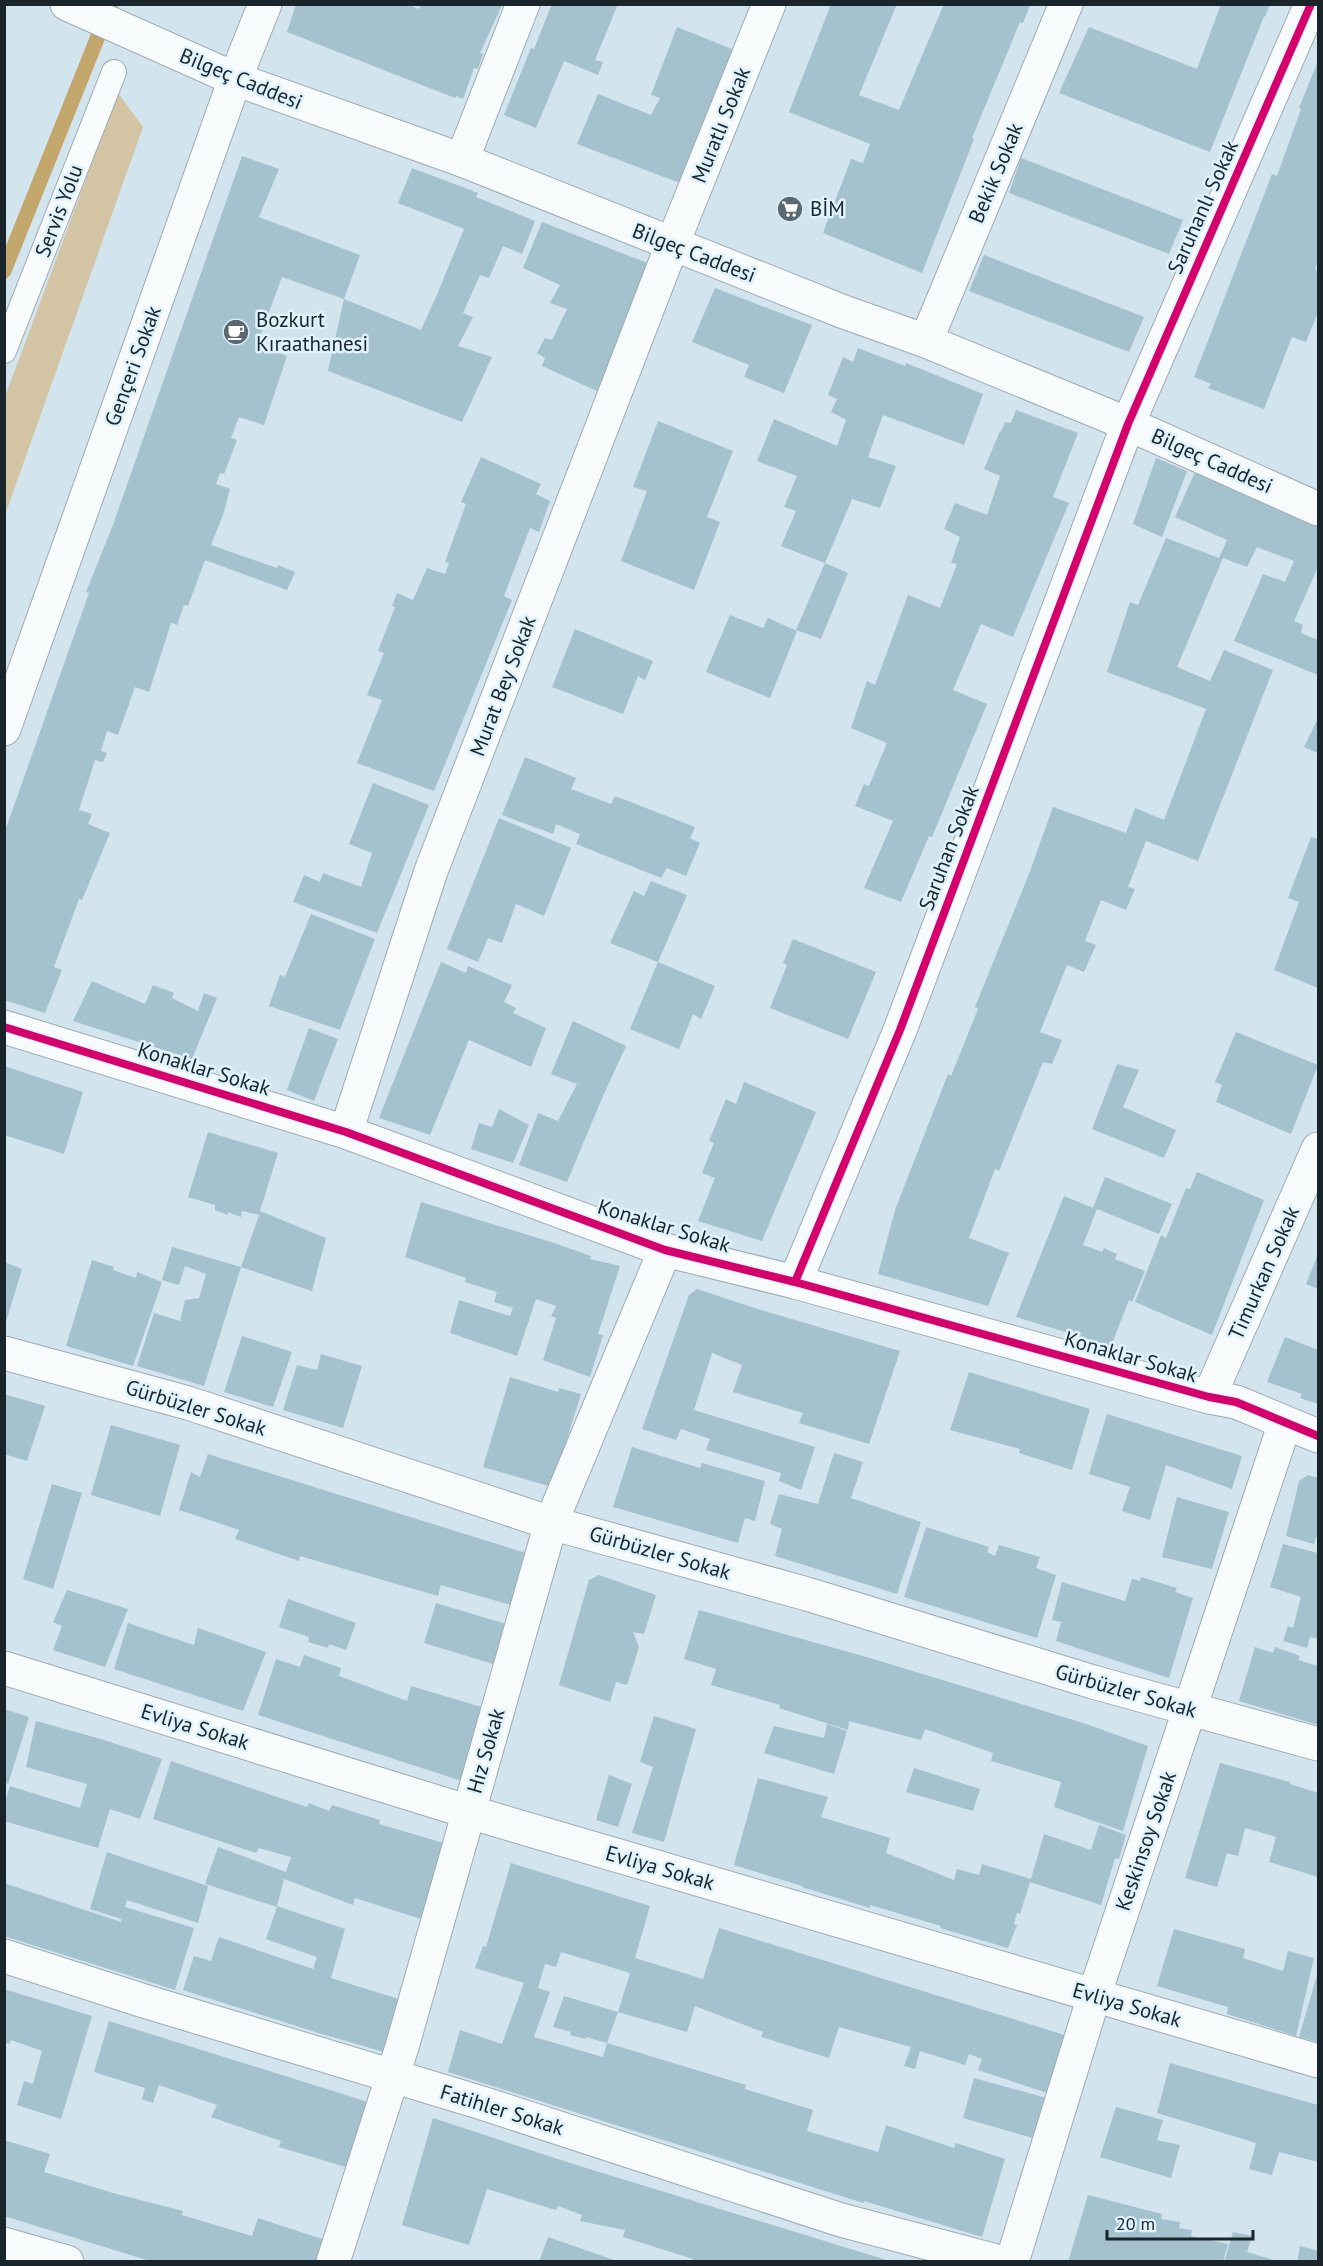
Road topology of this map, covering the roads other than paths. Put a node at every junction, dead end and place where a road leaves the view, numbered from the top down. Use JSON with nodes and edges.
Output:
{"nodes":[{"id":1,"x":67,"y":4,"type":"edge"},
{"id":2,"x":265,"y":4,"type":"edge"},
{"id":3,"x":523,"y":4,"type":"edge"},
{"id":4,"x":769,"y":4,"type":"edge"},
{"id":5,"x":1066,"y":4,"type":"edge"},
{"id":6,"x":1311,"y":4,"type":"edge"},
{"id":7,"x":114,"y":72,"type":"dead end"},
{"id":8,"x":235,"y":79,"type":"junction"},
{"id":9,"x":462,"y":160,"type":"junction"},
{"id":10,"x":672,"y":245,"type":"junction"},
{"id":11,"x":926,"y":341,"type":"junction"},
{"id":12,"x":4,"y":351,"type":"edge"},
{"id":13,"x":1128,"y":424,"type":"junction"},
{"id":14,"x":1318,"y":509,"type":"edge"},
{"id":15,"x":4,"y":729,"type":"edge"},
{"id":16,"x":4,"y":1027,"type":"edge"},
{"id":17,"x":346,"y":1132,"type":"junction"},
{"id":18,"x":1318,"y":1149,"type":"edge"},
{"id":19,"x":665,"y":1250,"type":"junction"},
{"id":20,"x":795,"y":1282,"type":"junction"},
{"id":21,"x":4,"y":1353,"type":"edge"},
{"id":22,"x":1209,"y":1397,"type":"junction"},
{"id":23,"x":1286,"y":1423,"type":"junction"},
{"id":24,"x":1318,"y":1436,"type":"edge"},
{"id":25,"x":551,"y":1522,"type":"junction"},
{"id":26,"x":4,"y":1668,"type":"edge"},
{"id":27,"x":1190,"y":1709,"type":"junction"},
{"id":28,"x":1318,"y":1744,"type":"edge"},
{"id":29,"x":469,"y":1812,"type":"junction"},
{"id":30,"x":4,"y":1956,"type":"edge"},
{"id":31,"x":1094,"y":1996,"type":"junction"},
{"id":32,"x":1318,"y":2061,"type":"edge"},
{"id":33,"x":393,"y":2077,"type":"junction"},
{"id":34,"x":4,"y":2244,"type":"edge"},
{"id":35,"x":67,"y":2262,"type":"edge"},
{"id":36,"x":333,"y":2262,"type":"edge"},
{"id":37,"x":1000,"y":2262,"type":"edge"},
{"id":38,"x":1012,"y":2262,"type":"edge"}],
"edges":[{"from":1,"to":8,"type":"street","name":"Bilgeç Caddesi"},
{"from":2,"to":8,"type":"street","name":"Gençeri Sokak"},
{"from":3,"to":9,"type":"street"},
{"from":4,"to":10,"type":"street","name":"Muratlı Sokak"},
{"from":5,"to":11,"type":"street","name":"Bekik Sokak"},
{"from":6,"to":13,"type":"street","name":"Saruhanlı Sokak"},
{"from":7,"to":12,"type":"lane","name":"Servis Yolu"},
{"from":8,"to":9,"type":"street","name":"Bilgeç Caddesi"},
{"from":8,"to":15,"type":"street","name":"Gençeri Sokak"},
{"from":9,"to":10,"type":"street","name":"Bilgeç Caddesi"},
{"from":10,"to":11,"type":"street","name":"Bilgeç Caddesi"},
{"from":10,"to":17,"type":"street","name":"Murat Bey Sokak"},
{"from":11,"to":13,"type":"street","name":"Bilgeç Caddesi"},
{"from":13,"to":14,"type":"street","name":"Bilgeç Caddesi"},
{"from":13,"to":20,"type":"street","name":"Saruhan Sokak"},
{"from":16,"to":17,"type":"street","name":"Konaklar Sokak"},
{"from":17,"to":19,"type":"street","name":"Konaklar Sokak"},
{"from":18,"to":22,"type":"street","name":"Timurkan Sokak"},
{"from":19,"to":20,"type":"street","name":"Konaklar Sokak"},
{"from":19,"to":25,"type":"street","name":"Hız Sokak"},
{"from":20,"to":22,"type":"street","name":"Konaklar Sokak"},
{"from":21,"to":25,"type":"street","name":"Gürbüzler Sokak"},
{"from":22,"to":23,"type":"street","name":"Konaklar Sokak"},
{"from":23,"to":24,"type":"street","name":"Konaklar Sokak"},
{"from":23,"to":27,"type":"street","name":"Keskinsoy Sokak"},
{"from":25,"to":27,"type":"street","name":"Gürbüzler Sokak"},
{"from":25,"to":29,"type":"street","name":"Hız Sokak"},
{"from":26,"to":29,"type":"street","name":"Evliya Sokak"},
{"from":27,"to":28,"type":"street","name":"Gürbüzler Sokak"},
{"from":27,"to":31,"type":"street","name":"Keskinsoy Sokak"},
{"from":29,"to":31,"type":"street","name":"Evliya Sokak"},
{"from":29,"to":33,"type":"street","name":"Hız Sokak"},
{"from":30,"to":33,"type":"street","name":"Fatihler Sokak"},
{"from":31,"to":32,"type":"street","name":"Evliya Sokak"},
{"from":31,"to":38,"type":"street","name":"Keskinsoy Sokak"},
{"from":33,"to":36,"type":"street","name":"Hız Sokak"},
{"from":33,"to":37,"type":"street","name":"Fatihler Sokak"},
{"from":34,"to":35,"type":"street"}]}
